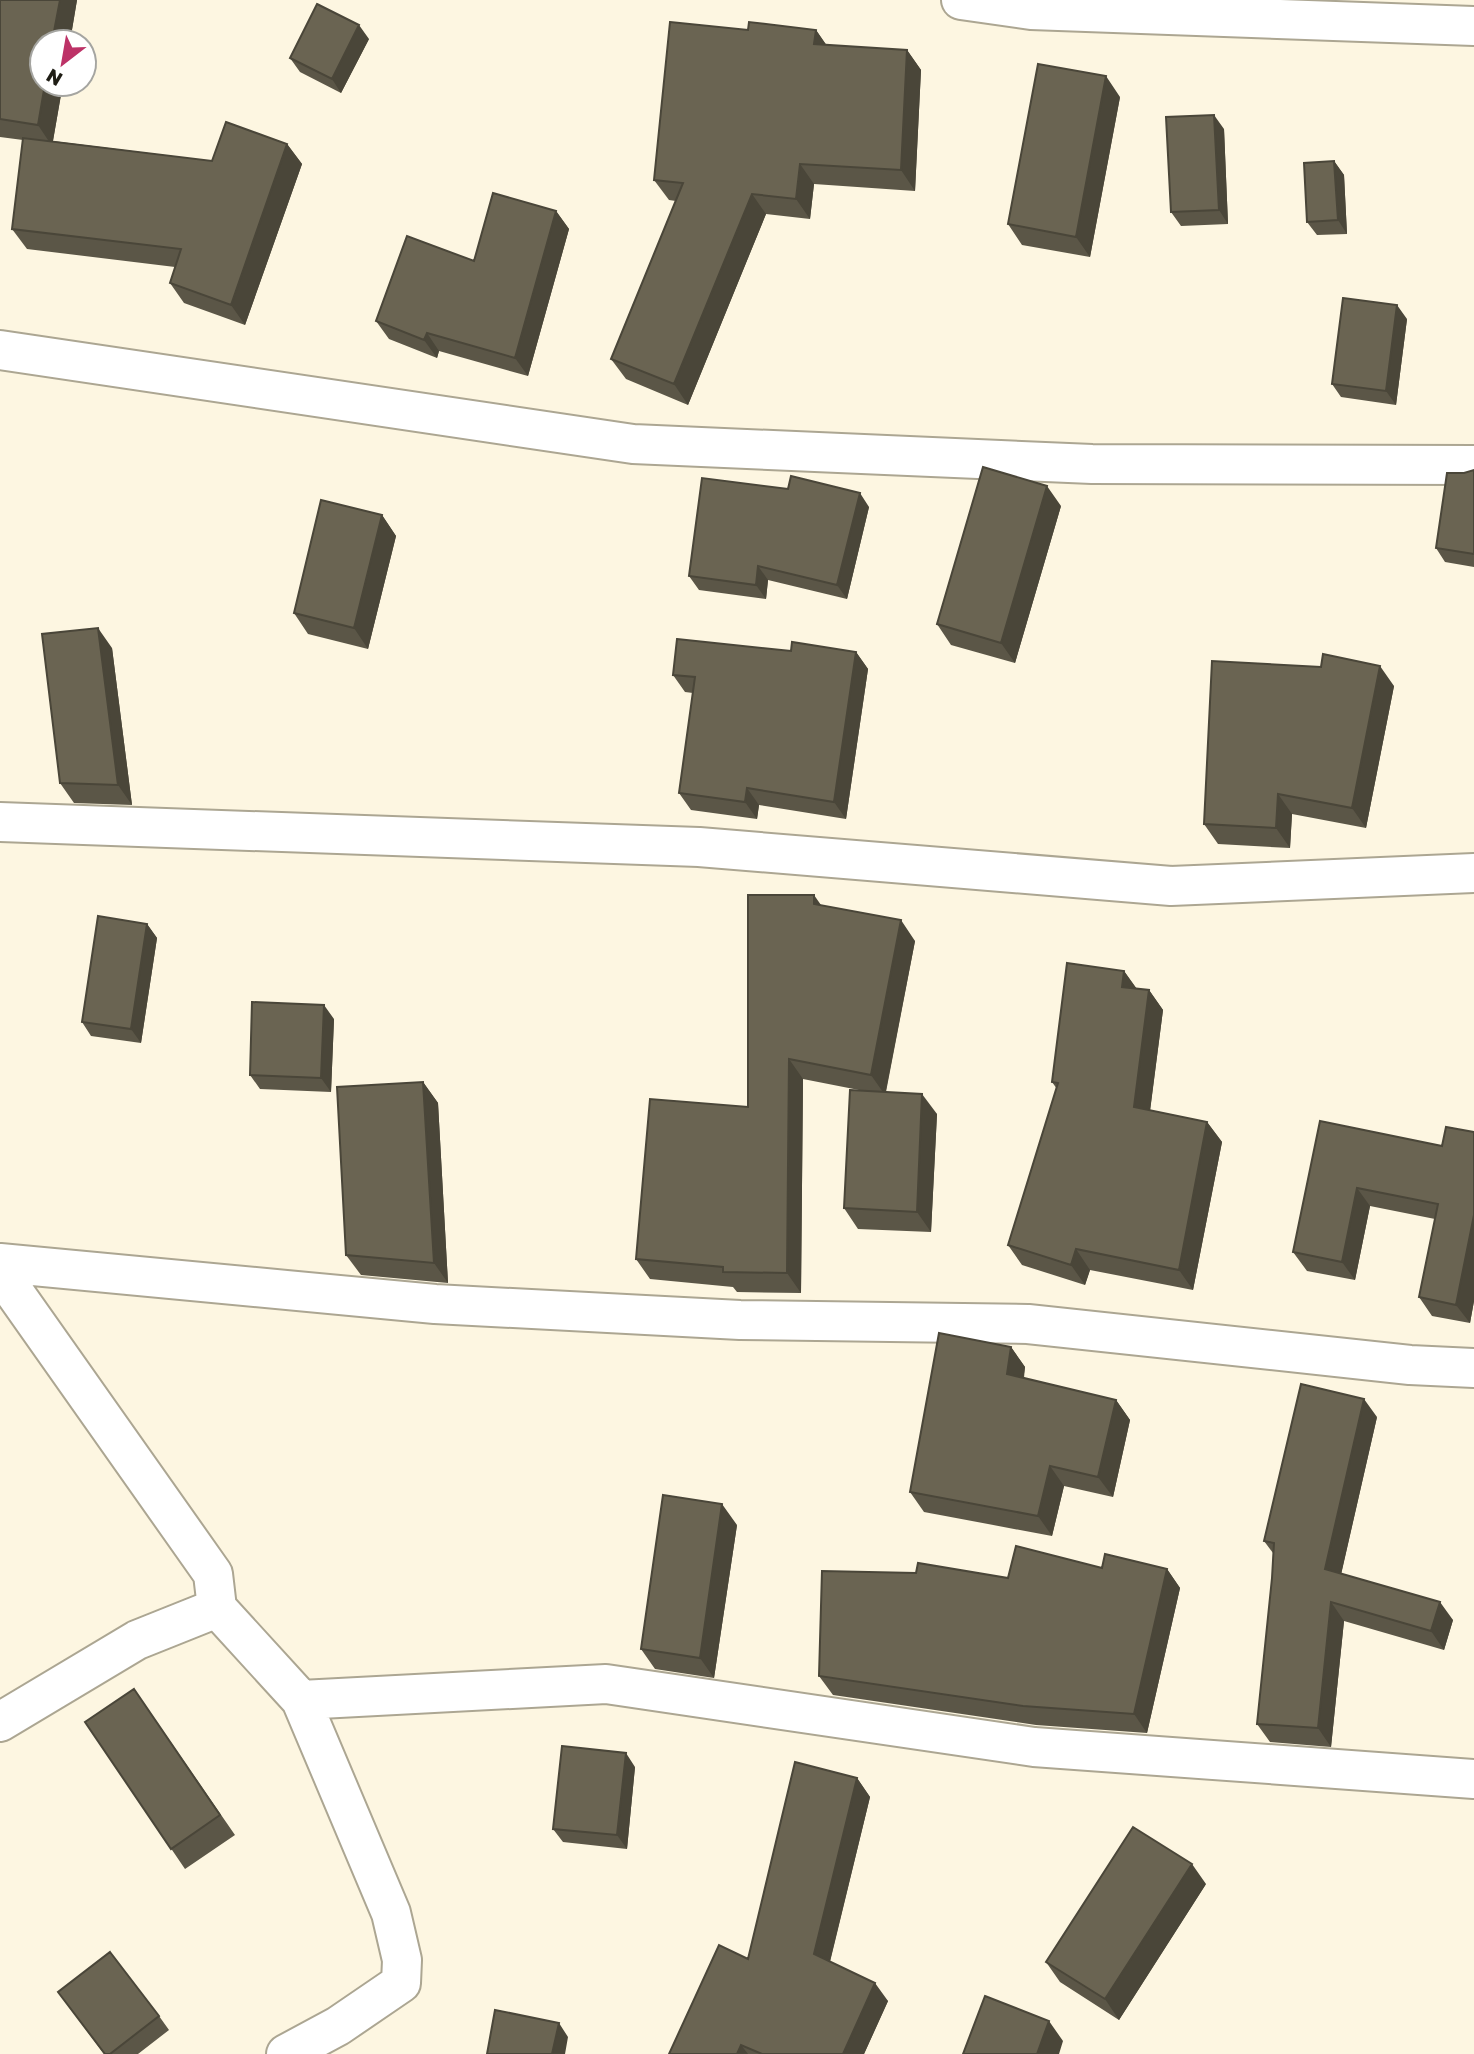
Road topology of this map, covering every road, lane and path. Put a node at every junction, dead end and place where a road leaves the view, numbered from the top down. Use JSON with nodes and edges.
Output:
{"nodes":[{"id":1,"x":961,"y":0,"type":"edge"},
{"id":2,"x":1474,"y":26,"type":"edge"},
{"id":3,"x":0,"y":351,"type":"edge"},
{"id":4,"x":1474,"y":466,"type":"edge"},
{"id":5,"x":0,"y":822,"type":"edge"},
{"id":6,"x":1474,"y":873,"type":"edge"},
{"id":7,"x":0,"y":1263,"type":"edge"},
{"id":8,"x":0,"y":1272,"type":"edge"},
{"id":9,"x":1474,"y":1368,"type":"edge"},
{"id":10,"x":217,"y":1608,"type":"junction"},
{"id":11,"x":301,"y":1700,"type":"junction"},
{"id":12,"x":0,"y":1722,"type":"edge"},
{"id":13,"x":1474,"y":1779,"type":"edge"},
{"id":14,"x":286,"y":2054,"type":"edge"}],
"edges":[{"from":1,"to":2,"type":"street"},
{"from":3,"to":4,"type":"street"},
{"from":5,"to":6,"type":"street"},
{"from":7,"to":9,"type":"street"},
{"from":8,"to":10,"type":"street"},
{"from":10,"to":11,"type":"street"},
{"from":10,"to":12,"type":"street"},
{"from":11,"to":13,"type":"street"},
{"from":11,"to":14,"type":"street"}]}
